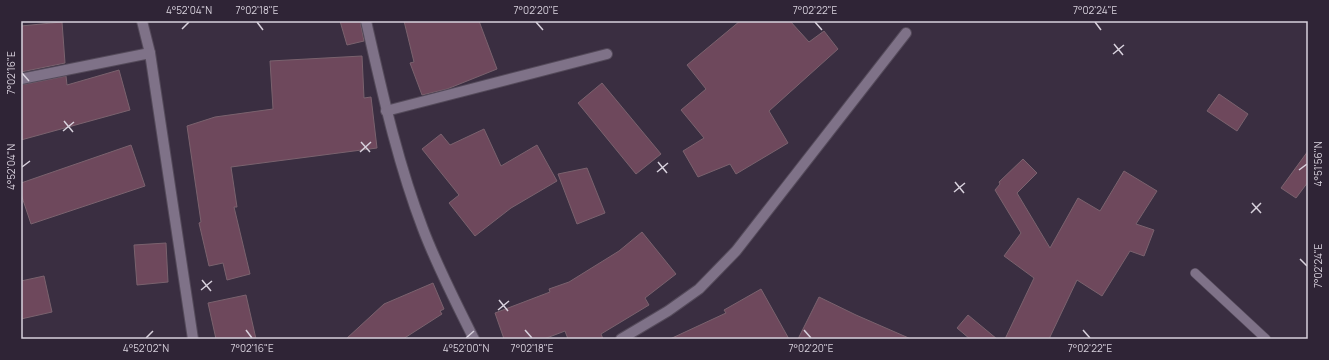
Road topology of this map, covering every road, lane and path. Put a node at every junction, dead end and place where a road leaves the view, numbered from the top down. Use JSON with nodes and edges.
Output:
{"nodes":[{"id":1,"x":142,"y":21,"type":"edge"},
{"id":2,"x":366,"y":21,"type":"edge"},
{"id":3,"x":906,"y":33,"type":"dead end"},
{"id":4,"x":150,"y":53,"type":"junction"},
{"id":5,"x":607,"y":54,"type":"dead end"},
{"id":6,"x":21,"y":79,"type":"edge"},
{"id":7,"x":386,"y":111,"type":"junction"},
{"id":8,"x":1195,"y":273,"type":"dead end"},
{"id":9,"x":193,"y":339,"type":"edge"},
{"id":10,"x":474,"y":339,"type":"edge"},
{"id":11,"x":621,"y":339,"type":"edge"},
{"id":12,"x":1266,"y":339,"type":"edge"}],
"edges":[{"from":1,"to":4,"type":"street"},
{"from":2,"to":7,"type":"street"},
{"from":3,"to":11,"type":"street"},
{"from":4,"to":6,"type":"street"},
{"from":4,"to":9,"type":"street"},
{"from":5,"to":7,"type":"street"},
{"from":7,"to":10,"type":"street"},
{"from":8,"to":12,"type":"lane"}]}
